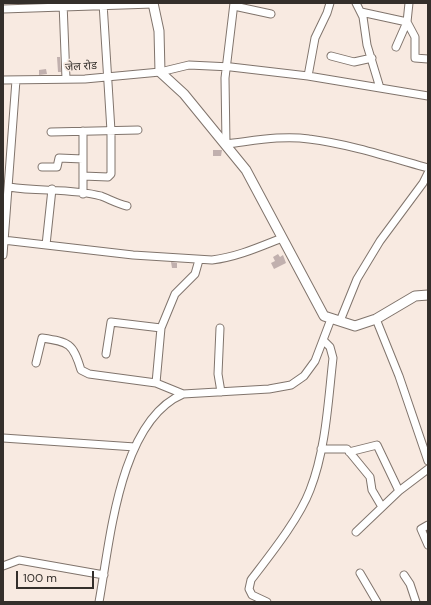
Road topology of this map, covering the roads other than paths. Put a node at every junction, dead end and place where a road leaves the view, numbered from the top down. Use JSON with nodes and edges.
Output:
{"nodes":[{"id":1,"x":153,"y":3,"type":"edge"},
{"id":2,"x":330,"y":3,"type":"edge"},
{"id":3,"x":356,"y":3,"type":"edge"},
{"id":4,"x":409,"y":3,"type":"edge"},
{"id":5,"x":234,"y":4,"type":"edge"},
{"id":6,"x":103,"y":5,"type":"edge"},
{"id":7,"x":15,"y":6,"type":"edge"},
{"id":8,"x":64,"y":6,"type":"edge"},
{"id":9,"x":3,"y":9,"type":"edge"},
{"id":10,"x":361,"y":12,"type":"junction"},
{"id":11,"x":271,"y":14,"type":"dead end"},
{"id":12,"x":407,"y":22,"type":"junction"},
{"id":13,"x":396,"y":47,"type":"dead end"},
{"id":14,"x":331,"y":56,"type":"dead end"},
{"id":15,"x":372,"y":58,"type":"junction"},
{"id":16,"x":428,"y":59,"type":"edge"},
{"id":17,"x":228,"y":67,"type":"junction"},
{"id":18,"x":160,"y":72,"type":"junction"},
{"id":19,"x":108,"y":76,"type":"junction"},
{"id":20,"x":308,"y":76,"type":"junction"},
{"id":21,"x":66,"y":79,"type":"junction"},
{"id":22,"x":3,"y":80,"type":"edge"},
{"id":23,"x":16,"y":80,"type":"junction"},
{"id":24,"x":380,"y":88,"type":"junction"},
{"id":25,"x":428,"y":96,"type":"edge"},
{"id":26,"x":138,"y":130,"type":"dead end"},
{"id":27,"x":83,"y":131,"type":"junction"},
{"id":28,"x":111,"y":131,"type":"junction"},
{"id":29,"x":51,"y":132,"type":"dead end"},
{"id":30,"x":226,"y":144,"type":"junction"},
{"id":31,"x":83,"y":159,"type":"junction"},
{"id":32,"x":42,"y":167,"type":"dead end"},
{"id":33,"x":428,"y":168,"type":"edge"},
{"id":34,"x":428,"y":173,"type":"edge"},
{"id":35,"x":83,"y":176,"type":"junction"},
{"id":36,"x":9,"y":187,"type":"junction"},
{"id":37,"x":52,"y":189,"type":"junction"},
{"id":38,"x":83,"y":194,"type":"junction"},
{"id":39,"x":126,"y":206,"type":"dead end"},
{"id":40,"x":282,"y":238,"type":"junction"},
{"id":41,"x":4,"y":240,"type":"edge"},
{"id":42,"x":46,"y":245,"type":"junction"},
{"id":43,"x":3,"y":255,"type":"edge"},
{"id":44,"x":199,"y":260,"type":"junction"},
{"id":45,"x":428,"y":295,"type":"edge"},
{"id":46,"x":376,"y":319,"type":"junction"},
{"id":47,"x":336,"y":320,"type":"junction"},
{"id":48,"x":161,"y":328,"type":"junction"},
{"id":49,"x":220,"y":328,"type":"dead end"},
{"id":50,"x":324,"y":342,"type":"junction"},
{"id":51,"x":106,"y":354,"type":"dead end"},
{"id":52,"x":36,"y":363,"type":"dead end"},
{"id":53,"x":156,"y":383,"type":"junction"},
{"id":54,"x":221,"y":392,"type":"junction"},
{"id":55,"x":183,"y":394,"type":"junction"},
{"id":56,"x":3,"y":438,"type":"edge"},
{"id":57,"x":135,"y":447,"type":"junction"},
{"id":58,"x":321,"y":450,"type":"junction"},
{"id":59,"x":349,"y":452,"type":"junction"},
{"id":60,"x":428,"y":461,"type":"edge"},
{"id":61,"x":428,"y":469,"type":"edge"},
{"id":62,"x":399,"y":491,"type":"junction"},
{"id":63,"x":382,"y":507,"type":"junction"},
{"id":64,"x":428,"y":525,"type":"edge"},
{"id":65,"x":356,"y":532,"type":"dead end"},
{"id":66,"x":428,"y":545,"type":"edge"},
{"id":67,"x":3,"y":566,"type":"edge"},
{"id":68,"x":360,"y":573,"type":"dead end"},
{"id":69,"x":104,"y":575,"type":"junction"},
{"id":70,"x":404,"y":576,"type":"dead end"},
{"id":71,"x":99,"y":602,"type":"edge"},
{"id":72,"x":267,"y":602,"type":"edge"},
{"id":73,"x":378,"y":602,"type":"edge"},
{"id":74,"x":416,"y":602,"type":"edge"}],
"edges":[{"from":1,"to":6,"type":"street"},
{"from":1,"to":18,"type":"main road"},
{"from":2,"to":20,"type":"street"},
{"from":3,"to":10,"type":"street"},
{"from":4,"to":12,"type":"street"},
{"from":5,"to":11,"type":"street"},
{"from":5,"to":17,"type":"street"},
{"from":6,"to":8,"type":"street"},
{"from":6,"to":19,"type":"street"},
{"from":7,"to":8,"type":"street"},
{"from":7,"to":9,"type":"street"},
{"from":8,"to":21,"type":"street"},
{"from":10,"to":12,"type":"street"},
{"from":10,"to":15,"type":"street"},
{"from":12,"to":13,"type":"street"},
{"from":12,"to":16,"type":"street"},
{"from":14,"to":15,"type":"street"},
{"from":15,"to":24,"type":"street"},
{"from":17,"to":18,"type":"street","name":"जेल रोड"},
{"from":17,"to":20,"type":"street","name":"जेल रोड"},
{"from":17,"to":30,"type":"street"},
{"from":18,"to":19,"type":"street","name":"जेल रोड"},
{"from":18,"to":30,"type":"main road"},
{"from":19,"to":21,"type":"street","name":"जेल रोड"},
{"from":19,"to":28,"type":"street"},
{"from":20,"to":24,"type":"street","name":"जेल रोड"},
{"from":21,"to":23,"type":"street","name":"जेल रोड"},
{"from":22,"to":23,"type":"street","name":"जेल रोड"},
{"from":23,"to":36,"type":"street"},
{"from":24,"to":25,"type":"street","name":"जेल रोड"},
{"from":26,"to":28,"type":"street"},
{"from":27,"to":28,"type":"street"},
{"from":27,"to":29,"type":"street"},
{"from":27,"to":31,"type":"street"},
{"from":28,"to":35,"type":"street"},
{"from":30,"to":33,"type":"street"},
{"from":30,"to":40,"type":"main road"},
{"from":31,"to":32,"type":"street"},
{"from":31,"to":35,"type":"street"},
{"from":34,"to":47,"type":"street"},
{"from":35,"to":38,"type":"street"},
{"from":36,"to":37,"type":"street"},
{"from":36,"to":41,"type":"street"},
{"from":37,"to":38,"type":"street"},
{"from":37,"to":42,"type":"street"},
{"from":38,"to":39,"type":"street"},
{"from":40,"to":44,"type":"street"},
{"from":40,"to":47,"type":"main road"},
{"from":41,"to":42,"type":"street"},
{"from":41,"to":43,"type":"street"},
{"from":42,"to":44,"type":"street"},
{"from":44,"to":48,"type":"street"},
{"from":45,"to":46,"type":"main road"},
{"from":46,"to":47,"type":"main road"},
{"from":46,"to":60,"type":"street"},
{"from":47,"to":50,"type":"street"},
{"from":48,"to":51,"type":"street"},
{"from":48,"to":53,"type":"street"},
{"from":49,"to":54,"type":"street"},
{"from":50,"to":54,"type":"street"},
{"from":50,"to":58,"type":"street"},
{"from":52,"to":53,"type":"street"},
{"from":53,"to":55,"type":"street"},
{"from":54,"to":55,"type":"street"},
{"from":55,"to":57,"type":"street"},
{"from":56,"to":57,"type":"street"},
{"from":57,"to":69,"type":"street"},
{"from":58,"to":59,"type":"street"},
{"from":58,"to":72,"type":"street"},
{"from":59,"to":62,"type":"street"},
{"from":59,"to":63,"type":"street"},
{"from":61,"to":62,"type":"street"},
{"from":62,"to":63,"type":"street"},
{"from":63,"to":65,"type":"street"},
{"from":64,"to":66,"type":"street"},
{"from":67,"to":69,"type":"street"},
{"from":68,"to":73,"type":"street"},
{"from":69,"to":71,"type":"street"},
{"from":70,"to":74,"type":"street"}]}
